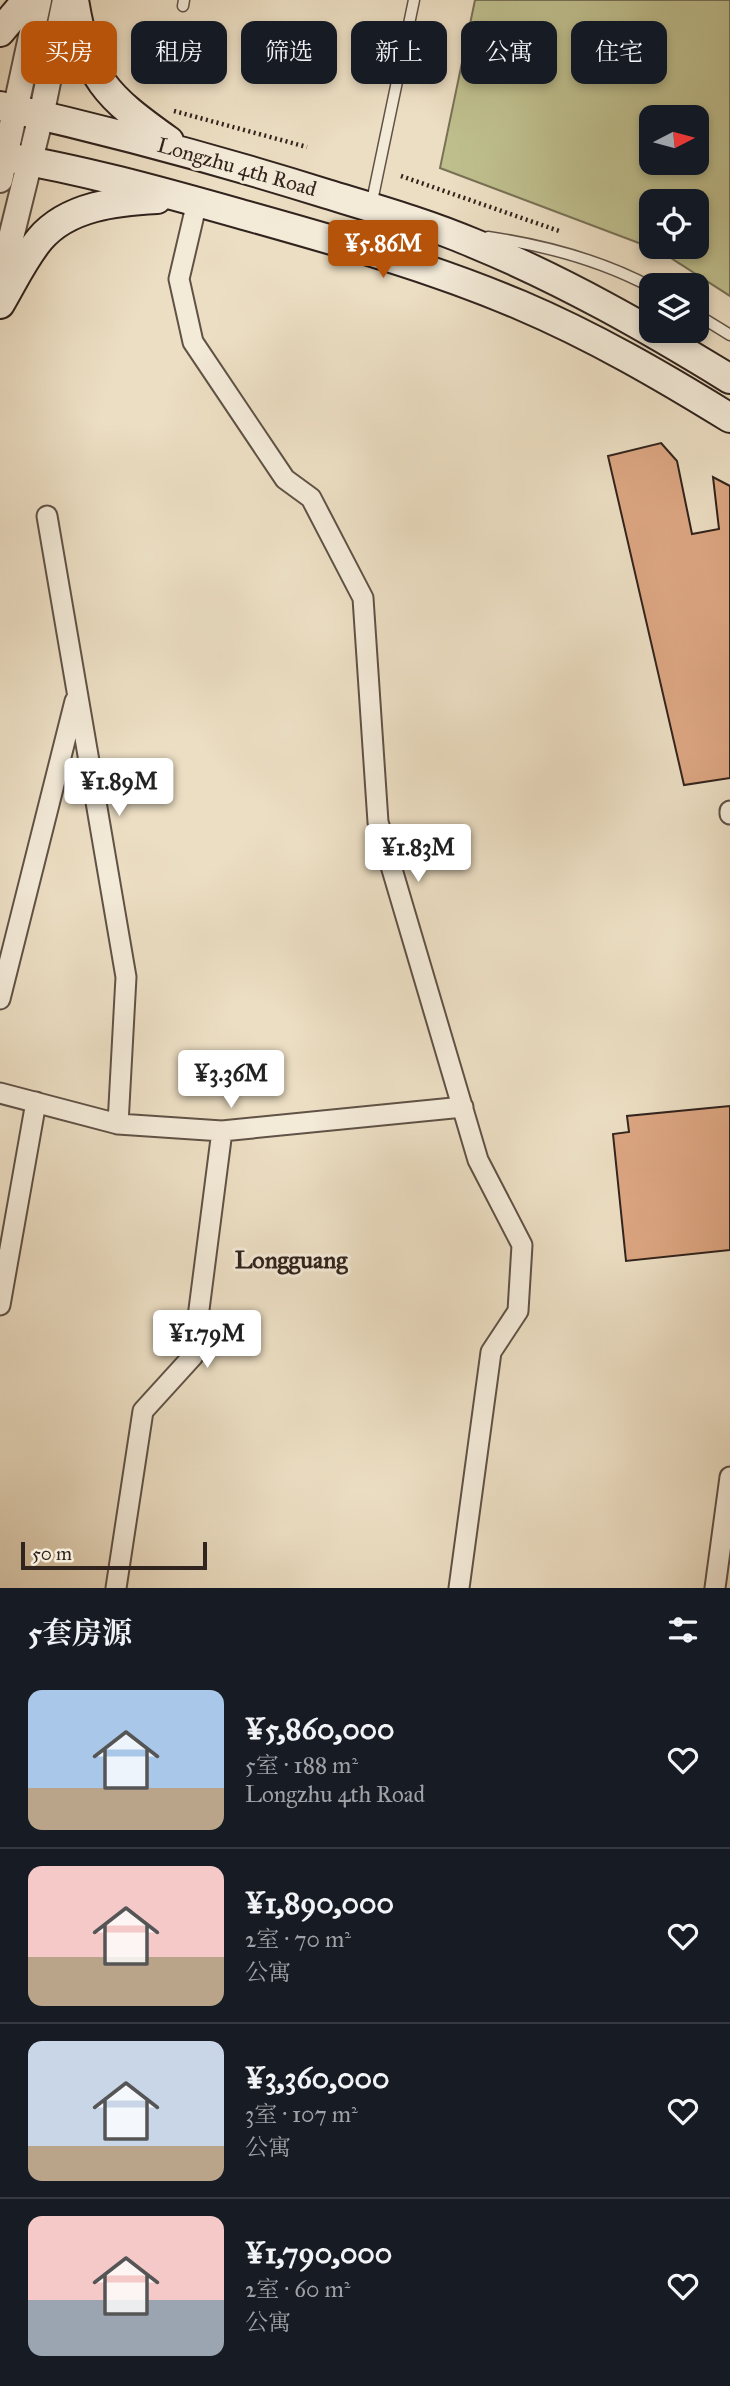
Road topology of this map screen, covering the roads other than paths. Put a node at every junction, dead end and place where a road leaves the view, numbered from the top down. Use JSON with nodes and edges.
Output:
{"nodes":[{"id":1,"x":27,"y":0,"type":"edge"},
{"id":2,"x":39,"y":0,"type":"edge"},
{"id":3,"x":65,"y":0,"type":"edge"},
{"id":4,"x":74,"y":0,"type":"edge"},
{"id":5,"x":414,"y":0,"type":"edge"},
{"id":6,"x":0,"y":32,"type":"edge"},
{"id":7,"x":19,"y":111,"type":"edge"},
{"id":8,"x":183,"y":150,"type":"junction"},
{"id":9,"x":9,"y":163,"type":"edge"},
{"id":10,"x":197,"y":202,"type":"junction"},
{"id":11,"x":371,"y":207,"type":"junction"},
{"id":12,"x":446,"y":232,"type":"junction"},
{"id":13,"x":639,"y":281,"type":"edge"},
{"id":14,"x":0,"y":282,"type":"edge"},
{"id":15,"x":0,"y":304,"type":"edge"},
{"id":16,"x":709,"y":322,"type":"edge"},
{"id":17,"x":730,"y":335,"type":"edge"},
{"id":18,"x":730,"y":379,"type":"edge"},
{"id":19,"x":730,"y":418,"type":"edge"},
{"id":20,"x":47,"y":516,"type":"dead end"},
{"id":21,"x":77,"y":691,"type":"junction"},
{"id":22,"x":0,"y":999,"type":"edge"},
{"id":23,"x":0,"y":1093,"type":"edge"},
{"id":24,"x":36,"y":1102,"type":"junction"},
{"id":25,"x":463,"y":1107,"type":"junction"},
{"id":26,"x":118,"y":1124,"type":"junction"},
{"id":27,"x":222,"y":1131,"type":"junction"},
{"id":28,"x":0,"y":1305,"type":"edge"},
{"id":29,"x":730,"y":1477,"type":"edge"},
{"id":30,"x":116,"y":1588,"type":"edge"},
{"id":31,"x":459,"y":1588,"type":"edge"},
{"id":32,"x":715,"y":1588,"type":"edge"}],
"edges":[{"from":1,"to":6,"type":"main road"},
{"from":2,"to":7,"type":"street"},
{"from":3,"to":7,"type":"street"},
{"from":4,"to":8,"type":"main road"},
{"from":5,"to":11,"type":"lane"},
{"from":7,"to":8,"type":"main road","name":"Longzhu 4th Road"},
{"from":7,"to":9,"type":"street"},
{"from":8,"to":11,"type":"main road","name":"Longzhu 4th Road"},
{"from":9,"to":10,"type":"main road","name":"Longzhu 4th Road"},
{"from":9,"to":14,"type":"street"},
{"from":10,"to":15,"type":"main road"},
{"from":10,"to":19,"type":"main road","name":"Longzhu 4th Road"},
{"from":10,"to":25,"type":"street"},
{"from":11,"to":12,"type":"main road","name":"Longzhu 4th Road"},
{"from":12,"to":13,"type":"lane"},
{"from":12,"to":18,"type":"main road","name":"Longzhu 4th Road"},
{"from":16,"to":17,"type":"lane"},
{"from":20,"to":21,"type":"street"},
{"from":21,"to":22,"type":"street"},
{"from":21,"to":26,"type":"street"},
{"from":23,"to":24,"type":"street"},
{"from":24,"to":26,"type":"street"},
{"from":24,"to":28,"type":"street"},
{"from":25,"to":27,"type":"street"},
{"from":25,"to":31,"type":"street"},
{"from":26,"to":27,"type":"street"},
{"from":27,"to":30,"type":"street"},
{"from":29,"to":32,"type":"street"}]}
